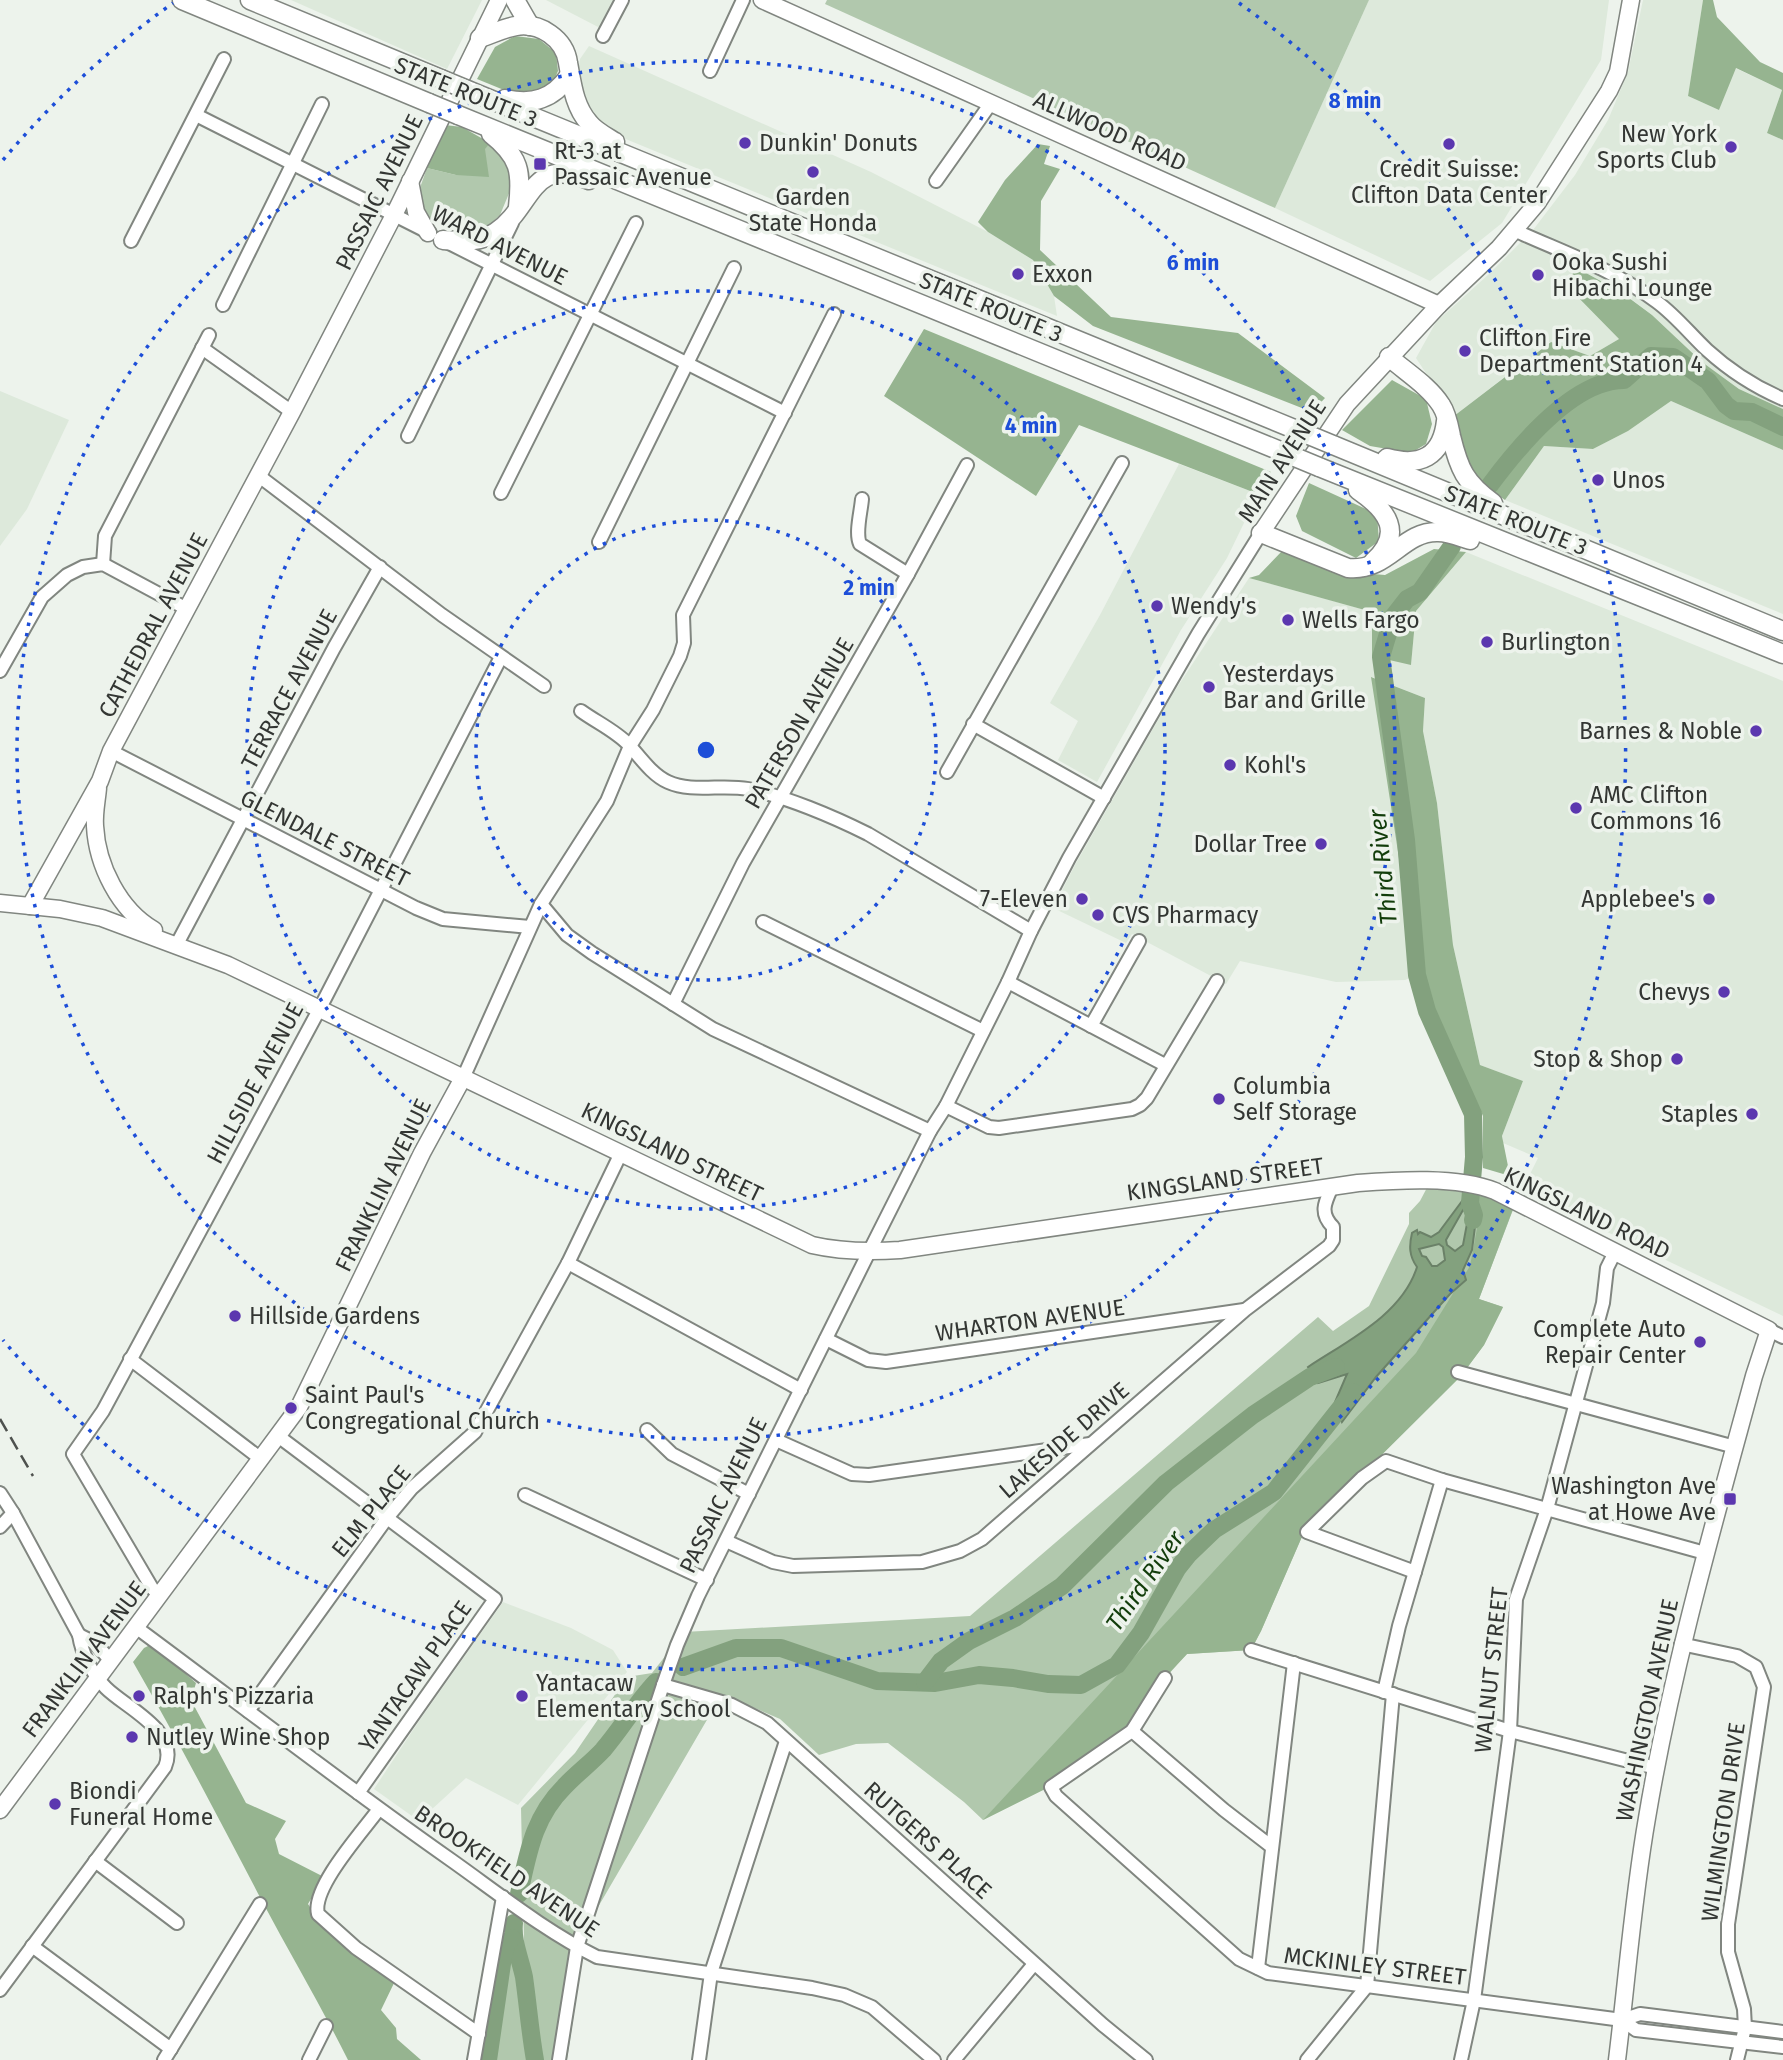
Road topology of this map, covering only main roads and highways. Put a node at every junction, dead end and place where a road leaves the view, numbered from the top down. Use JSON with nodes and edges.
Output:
{"nodes":[{"id":1,"x":182,"y":0,"type":"edge"},
{"id":2,"x":250,"y":0,"type":"edge"},
{"id":3,"x":499,"y":0,"type":"edge"},
{"id":4,"x":515,"y":0,"type":"edge"},
{"id":5,"x":762,"y":0,"type":"edge"},
{"id":6,"x":1631,"y":0,"type":"edge"},
{"id":7,"x":530,"y":26,"type":"junction"},
{"id":8,"x":483,"y":33,"type":"junction"},
{"id":9,"x":569,"y":76,"type":"junction"},
{"id":10,"x":470,"y":91,"type":"junction"},
{"id":11,"x":458,"y":115,"type":"junction"},
{"id":12,"x":646,"y":163,"type":"junction"},
{"id":13,"x":410,"y":181,"type":"junction"},
{"id":14,"x":519,"y":207,"type":"junction"},
{"id":15,"x":719,"y":222,"type":"junction"},
{"id":16,"x":436,"y":237,"type":"joint"},
{"id":17,"x":1439,"y":305,"type":"junction"},
{"id":18,"x":1389,"y":357,"type":"junction"},
{"id":19,"x":316,"y":366,"type":"joint"},
{"id":20,"x":1447,"y":418,"type":"junction"},
{"id":21,"x":1333,"y":445,"type":"junction"},
{"id":22,"x":1319,"y":467,"type":"junction"},
{"id":23,"x":1515,"y":519,"type":"junction"},
{"id":24,"x":1261,"y":533,"type":"joint"},
{"id":25,"x":1361,"y":570,"type":"junction"},
{"id":26,"x":1714,"y":626,"type":"junction"},
{"id":27,"x":1783,"y":631,"type":"edge"},
{"id":28,"x":1783,"y":654,"type":"edge"},
{"id":29,"x":100,"y":781,"type":"junction"},
{"id":30,"x":0,"y":903,"type":"edge"},
{"id":31,"x":30,"y":906,"type":"junction"},
{"id":32,"x":177,"y":944,"type":"junction"},
{"id":33,"x":464,"y":1076,"type":"junction"},
{"id":34,"x":1358,"y":1183,"type":"joint"},
{"id":35,"x":1776,"y":1334,"type":"edge"},
{"id":36,"x":0,"y":1810,"type":"edge"},
{"id":37,"x":1618,"y":2060,"type":"edge"}],
"edges":[{"from":1,"to":11,"type":"highway","name":"STATE ROUTE 3","bridge":true},
{"from":2,"to":10,"type":"highway","name":"STATE ROUTE 3","bridge":true},
{"from":3,"to":8,"type":"main road","name":"PASSAIC AVENUE"},
{"from":4,"to":7,"type":"highway"},
{"from":5,"to":17,"type":"main road","name":"ALLWOOD ROAD"},
{"from":6,"to":17,"type":"main road","name":"MAIN AVENUE"},
{"from":7,"to":8,"type":"highway"},
{"from":7,"to":9,"type":"highway"},
{"from":8,"to":13,"type":"main road","name":"PASSAIC AVENUE"},
{"from":9,"to":10,"type":"highway"},
{"from":9,"to":12,"type":"highway"},
{"from":10,"to":12,"type":"highway","name":"STATE ROUTE 3"},
{"from":11,"to":14,"type":"highway"},
{"from":11,"to":15,"type":"highway","name":"STATE ROUTE 3"},
{"from":12,"to":21,"type":"highway","name":"STATE ROUTE 3","bridge":true},
{"from":13,"to":16,"type":"main road"},
{"from":13,"to":19,"type":"main road","name":"PASSAIC AVENUE"},
{"from":14,"to":15,"type":"highway"},
{"from":14,"to":16,"type":"highway"},
{"from":15,"to":22,"type":"highway","name":"STATE ROUTE 3","bridge":true},
{"from":17,"to":18,"type":"main road","name":"MAIN AVENUE"},
{"from":18,"to":20,"type":"highway"},
{"from":18,"to":24,"type":"main road","name":"MAIN AVENUE"},
{"from":19,"to":29,"type":"main road","name":"CATHEDRAL AVENUE"},
{"from":20,"to":21,"type":"highway"},
{"from":20,"to":23,"type":"highway"},
{"from":21,"to":23,"type":"highway","name":"STATE ROUTE 3"},
{"from":22,"to":25,"type":"highway"},
{"from":22,"to":26,"type":"highway","name":"STATE ROUTE 3"},
{"from":23,"to":27,"type":"highway","name":"STATE ROUTE 3"},
{"from":24,"to":25,"type":"highway"},
{"from":25,"to":26,"type":"highway"},
{"from":26,"to":28,"type":"highway","name":"STATE ROUTE 3"},
{"from":29,"to":31,"type":"main road","name":"CATHEDRAL AVENUE"},
{"from":29,"to":32,"type":"main road"},
{"from":30,"to":31,"type":"main road","name":"KINGSLAND STREET"},
{"from":31,"to":32,"type":"main road","name":"KINGSLAND STREET"},
{"from":32,"to":33,"type":"main road","name":"KINGSLAND STREET"},
{"from":33,"to":34,"type":"main road","name":"KINGSLAND STREET"},
{"from":33,"to":36,"type":"main road","name":"FRANKLIN AVENUE"},
{"from":34,"to":35,"type":"main road","name":"KINGSLAND ROAD"},
{"from":35,"to":37,"type":"main road","name":"WASHINGTON AVENUE"}]}
